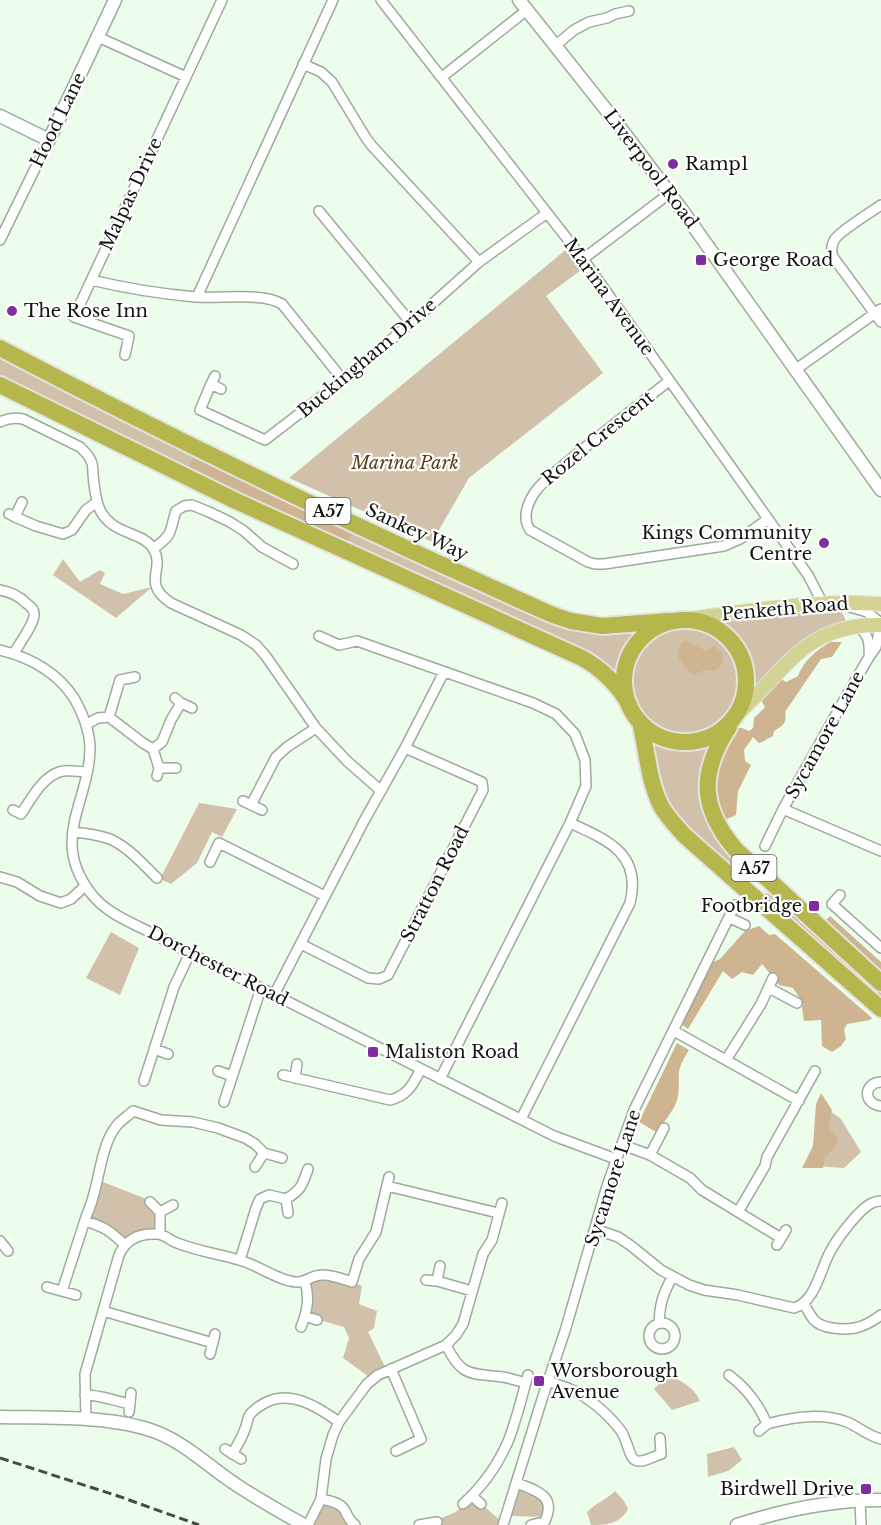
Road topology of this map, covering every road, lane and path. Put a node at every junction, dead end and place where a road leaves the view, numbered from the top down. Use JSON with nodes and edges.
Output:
{"nodes":[{"id":1,"x":115,"y":0,"type":"edge"},
{"id":2,"x":222,"y":0,"type":"edge"},
{"id":3,"x":333,"y":0,"type":"edge"},
{"id":4,"x":381,"y":0,"type":"edge"},
{"id":5,"x":523,"y":5,"type":"edge"},
{"id":6,"x":629,"y":10,"type":"dead end"},
{"id":7,"x":98,"y":37,"type":"junction"},
{"id":8,"x":555,"y":46,"type":"junction"},
{"id":9,"x":303,"y":64,"type":"junction"},
{"id":10,"x":186,"y":77,"type":"junction"},
{"id":11,"x":442,"y":77,"type":"junction"},
{"id":12,"x":0,"y":116,"type":"edge"},
{"id":13,"x":49,"y":140,"type":"junction"},
{"id":14,"x":670,"y":193,"type":"junction"},
{"id":15,"x":881,"y":205,"type":"edge"},
{"id":16,"x":319,"y":211,"type":"dead end"},
{"id":17,"x":547,"y":213,"type":"junction"},
{"id":18,"x":0,"y":240,"type":"edge"},
{"id":19,"x":583,"y":259,"type":"junction"},
{"id":20,"x":479,"y":262,"type":"junction"},
{"id":21,"x":91,"y":280,"type":"junction"},
{"id":22,"x":197,"y":297,"type":"junction"},
{"id":23,"x":878,"y":312,"type":"edge"},
{"id":24,"x":881,"y":322,"type":"edge"},
{"id":25,"x":411,"y":323,"type":"junction"},
{"id":26,"x":0,"y":348,"type":"edge"},
{"id":27,"x":125,"y":355,"type":"dead end"},
{"id":28,"x":795,"y":370,"type":"junction"},
{"id":29,"x":344,"y":380,"type":"junction"},
{"id":30,"x":669,"y":381,"type":"junction"},
{"id":31,"x":0,"y":385,"type":"edge"},
{"id":32,"x":221,"y":389,"type":"dead end"},
{"id":33,"x":0,"y":422,"type":"edge"},
{"id":34,"x":881,"y":489,"type":"edge"},
{"id":35,"x":22,"y":502,"type":"dead end"},
{"id":36,"x":97,"y":502,"type":"junction"},
{"id":37,"x":768,"y":519,"type":"junction"},
{"id":38,"x":154,"y":548,"type":"junction"},
{"id":39,"x":293,"y":564,"type":"dead end"},
{"id":40,"x":11,"y":581,"type":"dead end"},
{"id":41,"x":2,"y":591,"type":"edge"},
{"id":42,"x":825,"y":603,"type":"junction"},
{"id":43,"x":881,"y":604,"type":"edge"},
{"id":44,"x":690,"y":619,"type":"junction"},
{"id":45,"x":669,"y":621,"type":"junction"},
{"id":46,"x":880,"y":625,"type":"edge"},
{"id":47,"x":857,"y":626,"type":"junction"},
{"id":48,"x":319,"y":636,"type":"dead end"},
{"id":49,"x":0,"y":650,"type":"edge"},
{"id":50,"x":14,"y":653,"type":"junction"},
{"id":51,"x":868,"y":657,"type":"junction"},
{"id":52,"x":444,"y":672,"type":"junction"},
{"id":53,"x":135,"y":676,"type":"dead end"},
{"id":54,"x":629,"y":704,"type":"junction"},
{"id":55,"x":192,"y":708,"type":"dead end"},
{"id":56,"x":109,"y":717,"type":"junction"},
{"id":57,"x":735,"y":717,"type":"junction"},
{"id":58,"x":640,"y":722,"type":"junction"},
{"id":59,"x":87,"y":724,"type":"junction"},
{"id":60,"x":316,"y":728,"type":"junction"},
{"id":61,"x":405,"y":748,"type":"junction"},
{"id":62,"x":153,"y":749,"type":"junction"},
{"id":63,"x":176,"y":768,"type":"dead end"},
{"id":64,"x":87,"y":772,"type":"junction"},
{"id":65,"x":380,"y":790,"type":"junction"},
{"id":66,"x":783,"y":809,"type":"junction"},
{"id":67,"x":13,"y":810,"type":"dead end"},
{"id":68,"x":262,"y":810,"type":"dead end"},
{"id":69,"x":570,"y":823,"type":"junction"},
{"id":70,"x":73,"y":832,"type":"junction"},
{"id":71,"x":765,"y":846,"type":"dead end"},
{"id":72,"x":881,"y":851,"type":"edge"},
{"id":73,"x":210,"y":861,"type":"dead end"},
{"id":74,"x":754,"y":867,"type":"junction"},
{"id":75,"x":0,"y":877,"type":"edge"},
{"id":76,"x":158,"y":878,"type":"dead end"},
{"id":77,"x":86,"y":886,"type":"junction"},
{"id":78,"x":744,"y":888,"type":"junction"},
{"id":79,"x":840,"y":895,"type":"dead end"},
{"id":80,"x":325,"y":896,"type":"junction"},
{"id":81,"x":735,"y":905,"type":"dead end"},
{"id":82,"x":730,"y":918,"type":"junction"},
{"id":83,"x":745,"y":925,"type":"dead end"},
{"id":84,"x":301,"y":944,"type":"junction"},
{"id":85,"x":881,"y":948,"type":"edge"},
{"id":86,"x":190,"y":953,"type":"junction"},
{"id":87,"x":773,"y":978,"type":"dead end"},
{"id":88,"x":881,"y":982,"type":"edge"},
{"id":89,"x":261,"y":988,"type":"junction"},
{"id":90,"x":769,"y":988,"type":"junction"},
{"id":91,"x":274,"y":995,"type":"junction"},
{"id":92,"x":797,"y":1003,"type":"dead end"},
{"id":93,"x":881,"y":1009,"type":"edge"},
{"id":94,"x":674,"y":1031,"type":"junction"},
{"id":95,"x":154,"y":1049,"type":"junction"},
{"id":96,"x":168,"y":1054,"type":"dead end"},
{"id":97,"x":726,"y":1060,"type":"junction"},
{"id":98,"x":297,"y":1065,"type":"dead end"},
{"id":99,"x":421,"y":1069,"type":"junction"},
{"id":100,"x":218,"y":1071,"type":"dead end"},
{"id":101,"x":815,"y":1071,"type":"dead end"},
{"id":102,"x":283,"y":1075,"type":"dead end"},
{"id":103,"x":232,"y":1076,"type":"junction"},
{"id":104,"x":295,"y":1077,"type":"junction"},
{"id":105,"x":440,"y":1079,"type":"junction"},
{"id":106,"x":144,"y":1081,"type":"dead end"},
{"id":107,"x":881,"y":1082,"type":"edge"},
{"id":108,"x":799,"y":1101,"type":"junction"},
{"id":109,"x":224,"y":1102,"type":"dead end"},
{"id":110,"x":881,"y":1106,"type":"edge"},
{"id":111,"x":521,"y":1119,"type":"junction"},
{"id":112,"x":664,"y":1128,"type":"dead end"},
{"id":113,"x":631,"y":1148,"type":"dead end"},
{"id":114,"x":264,"y":1154,"type":"junction"},
{"id":115,"x":650,"y":1155,"type":"junction"},
{"id":116,"x":282,"y":1158,"type":"dead end"},
{"id":117,"x":616,"y":1160,"type":"junction"},
{"id":118,"x":255,"y":1167,"type":"dead end"},
{"id":119,"x":308,"y":1169,"type":"dead end"},
{"id":120,"x":286,"y":1199,"type":"junction"},
{"id":121,"x":881,"y":1201,"type":"edge"},
{"id":122,"x":150,"y":1202,"type":"dead end"},
{"id":123,"x":502,"y":1203,"type":"dead end"},
{"id":124,"x":173,"y":1205,"type":"dead end"},
{"id":125,"x":160,"y":1212,"type":"junction"},
{"id":126,"x":738,"y":1212,"type":"junction"},
{"id":127,"x":288,"y":1213,"type":"dead end"},
{"id":128,"x":498,"y":1213,"type":"junction"},
{"id":129,"x":85,"y":1221,"type":"junction"},
{"id":130,"x":595,"y":1229,"type":"junction"},
{"id":131,"x":160,"y":1234,"type":"junction"},
{"id":132,"x":781,"y":1238,"type":"dead end"},
{"id":133,"x":0,"y":1241,"type":"edge"},
{"id":134,"x":125,"y":1245,"type":"junction"},
{"id":135,"x":8,"y":1251,"type":"dead end"},
{"id":136,"x":240,"y":1260,"type":"junction"},
{"id":137,"x":440,"y":1266,"type":"dead end"},
{"id":138,"x":672,"y":1277,"type":"junction"},
{"id":139,"x":426,"y":1280,"type":"dead end"},
{"id":140,"x":437,"y":1281,"type":"junction"},
{"id":141,"x":305,"y":1282,"type":"junction"},
{"id":142,"x":352,"y":1282,"type":"junction"},
{"id":143,"x":362,"y":1286,"type":"dead end"},
{"id":144,"x":47,"y":1287,"type":"dead end"},
{"id":145,"x":62,"y":1291,"type":"junction"},
{"id":146,"x":472,"y":1291,"type":"junction"},
{"id":147,"x":76,"y":1295,"type":"dead end"},
{"id":148,"x":804,"y":1304,"type":"junction"},
{"id":149,"x":103,"y":1311,"type":"junction"},
{"id":150,"x":881,"y":1315,"type":"edge"},
{"id":151,"x":305,"y":1316,"type":"junction"},
{"id":152,"x":317,"y":1320,"type":"dead end"},
{"id":153,"x":660,"y":1323,"type":"dead end"},
{"id":154,"x":301,"y":1327,"type":"dead end"},
{"id":155,"x":446,"y":1345,"type":"junction"},
{"id":156,"x":210,"y":1354,"type":"dead end"},
{"id":157,"x":391,"y":1369,"type":"junction"},
{"id":158,"x":729,"y":1375,"type":"dead end"},
{"id":159,"x":548,"y":1381,"type":"junction"},
{"id":160,"x":131,"y":1393,"type":"dead end"},
{"id":161,"x":85,"y":1395,"type":"junction"},
{"id":162,"x":0,"y":1417,"type":"edge"},
{"id":163,"x":86,"y":1420,"type":"junction"},
{"id":164,"x":339,"y":1422,"type":"junction"},
{"id":165,"x":767,"y":1424,"type":"junction"},
{"id":166,"x":759,"y":1431,"type":"dead end"},
{"id":167,"x":660,"y":1438,"type":"dead end"},
{"id":168,"x":881,"y":1438,"type":"edge"},
{"id":169,"x":396,"y":1451,"type":"dead end"},
{"id":170,"x":232,"y":1454,"type":"dead end"},
{"id":171,"x":517,"y":1483,"type":"junction"},
{"id":172,"x":472,"y":1496,"type":"junction"},
{"id":173,"x":321,"y":1499,"type":"junction"},
{"id":174,"x":860,"y":1500,"type":"junction"},
{"id":175,"x":881,"y":1500,"type":"edge"},
{"id":176,"x":463,"y":1504,"type":"dead end"},
{"id":177,"x":481,"y":1504,"type":"dead end"},
{"id":178,"x":306,"y":1525,"type":"edge"},
{"id":179,"x":355,"y":1525,"type":"edge"},
{"id":180,"x":503,"y":1525,"type":"edge"},
{"id":181,"x":531,"y":1525,"type":"edge"},
{"id":182,"x":543,"y":1525,"type":"edge"},
{"id":183,"x":737,"y":1525,"type":"edge"},
{"id":184,"x":861,"y":1525,"type":"edge"}],
"edges":[{"from":1,"to":7,"type":"street","name":"Hood Lane"},
{"from":2,"to":10,"type":"street","name":"Malpas Drive"},
{"from":3,"to":9,"type":"street"},
{"from":4,"to":11,"type":"street","name":"Marina Avenue"},
{"from":5,"to":8,"type":"street","name":"Liverpool Road"},
{"from":5,"to":11,"type":"street"},
{"from":6,"to":8,"type":"street"},
{"from":7,"to":10,"type":"street"},
{"from":7,"to":13,"type":"street","name":"Hood Lane"},
{"from":8,"to":14,"type":"street","name":"Liverpool Road"},
{"from":9,"to":20,"type":"street"},
{"from":9,"to":22,"type":"street"},
{"from":10,"to":21,"type":"street","name":"Malpas Drive"},
{"from":11,"to":17,"type":"street","name":"Marina Avenue"},
{"from":12,"to":13,"type":"street"},
{"from":13,"to":18,"type":"street","name":"Hood Lane"},
{"from":14,"to":19,"type":"street"},
{"from":14,"to":28,"type":"street","name":"Liverpool Road"},
{"from":15,"to":23,"type":"street"},
{"from":16,"to":25,"type":"street"},
{"from":17,"to":19,"type":"street","name":"Marina Avenue"},
{"from":17,"to":20,"type":"street","name":"Buckingham Drive"},
{"from":19,"to":30,"type":"street","name":"Marina Avenue"},
{"from":20,"to":25,"type":"street","name":"Buckingham Drive"},
{"from":21,"to":22,"type":"street"},
{"from":21,"to":27,"type":"street","name":"Malpas Drive"},
{"from":22,"to":29,"type":"street"},
{"from":23,"to":24,"type":"street"},
{"from":23,"to":28,"type":"street"},
{"from":25,"to":29,"type":"street","name":"Buckingham Drive"},
{"from":26,"to":45,"type":"highway","name":"Sankey Way","number":"A57"},
{"from":28,"to":34,"type":"street","name":"Liverpool Road"},
{"from":29,"to":32,"type":"street","name":"Buckingham Drive"},
{"from":30,"to":37,"type":"street","name":"Marina Avenue"},
{"from":30,"to":37,"type":"street","name":"Rozel Crescent"},
{"from":31,"to":54,"type":"highway","number":"A57"},
{"from":33,"to":36,"type":"street"},
{"from":35,"to":36,"type":"street"},
{"from":36,"to":38,"type":"street"},
{"from":37,"to":42,"type":"street","name":"Marina Avenue"},
{"from":38,"to":39,"type":"street"},
{"from":38,"to":60,"type":"street"},
{"from":40,"to":41,"type":"street"},
{"from":41,"to":50,"type":"street"},
{"from":42,"to":43,"type":"main road","name":"Penketh Road"},
{"from":42,"to":44,"type":"main road","name":"Penketh Road"},
{"from":42,"to":46,"type":"street"},
{"from":44,"to":45,"type":"highway","number":"A57"},
{"from":44,"to":57,"type":"highway","number":"A57"},
{"from":45,"to":54,"type":"highway","number":"A57"},
{"from":46,"to":47,"type":"main road","name":"Penketh Road"},
{"from":46,"to":51,"type":"street","name":"Sycamore Lane"},
{"from":47,"to":51,"type":"street","name":"Sycamore Lane"},
{"from":47,"to":57,"type":"main road","name":"Penketh Road"},
{"from":48,"to":52,"type":"street"},
{"from":49,"to":50,"type":"street","name":"Dorchester Road"},
{"from":50,"to":59,"type":"street","name":"Dorchester Road"},
{"from":51,"to":66,"type":"street","name":"Sycamore Lane"},
{"from":52,"to":61,"type":"street"},
{"from":52,"to":69,"type":"street"},
{"from":53,"to":56,"type":"street"},
{"from":54,"to":58,"type":"highway","number":"A57"},
{"from":55,"to":62,"type":"street"},
{"from":56,"to":59,"type":"street"},
{"from":56,"to":62,"type":"street"},
{"from":57,"to":58,"type":"highway","number":"A57"},
{"from":57,"to":74,"type":"highway","number":"A57"},
{"from":58,"to":78,"type":"highway","number":"A57"},
{"from":59,"to":64,"type":"street","name":"Dorchester Road"},
{"from":60,"to":65,"type":"street"},
{"from":60,"to":68,"type":"street"},
{"from":61,"to":65,"type":"street"},
{"from":61,"to":84,"type":"street","name":"Stratton Road"},
{"from":62,"to":63,"type":"street"},
{"from":64,"to":67,"type":"street"},
{"from":64,"to":70,"type":"street","name":"Dorchester Road"},
{"from":65,"to":80,"type":"street"},
{"from":66,"to":71,"type":"street","name":"Sycamore Lane"},
{"from":66,"to":72,"type":"street"},
{"from":69,"to":105,"type":"street"},
{"from":69,"to":111,"type":"street"},
{"from":70,"to":76,"type":"street"},
{"from":70,"to":77,"type":"street","name":"Dorchester Road"},
{"from":73,"to":80,"type":"street"},
{"from":74,"to":78,"type":"highway"},
{"from":74,"to":88,"type":"highway","number":"A57"},
{"from":75,"to":77,"type":"street"},
{"from":77,"to":86,"type":"street","name":"Dorchester Road"},
{"from":78,"to":93,"type":"highway","number":"A57"},
{"from":79,"to":85,"type":"street"},
{"from":80,"to":84,"type":"street"},
{"from":81,"to":82,"type":"street","name":"Sycamore Lane"},
{"from":82,"to":83,"type":"street"},
{"from":82,"to":94,"type":"street","name":"Sycamore Lane"},
{"from":84,"to":91,"type":"street"},
{"from":86,"to":89,"type":"street","name":"Dorchester Road"},
{"from":86,"to":95,"type":"street"},
{"from":87,"to":90,"type":"street"},
{"from":89,"to":91,"type":"street","name":"Dorchester Road"},
{"from":89,"to":103,"type":"street"},
{"from":90,"to":92,"type":"street"},
{"from":90,"to":97,"type":"street"},
{"from":91,"to":99,"type":"street","name":"Dorchester Road"},
{"from":94,"to":97,"type":"street"},
{"from":94,"to":117,"type":"street","name":"Sycamore Lane"},
{"from":95,"to":96,"type":"street"},
{"from":95,"to":106,"type":"street"},
{"from":97,"to":108,"type":"street"},
{"from":98,"to":104,"type":"street"},
{"from":99,"to":104,"type":"street"},
{"from":99,"to":105,"type":"street","name":"Dorchester Road"},
{"from":100,"to":103,"type":"street"},
{"from":101,"to":108,"type":"street"},
{"from":102,"to":104,"type":"street"},
{"from":103,"to":109,"type":"street"},
{"from":105,"to":111,"type":"street","name":"Dorchester Road"},
{"from":107,"to":110,"type":"street"},
{"from":108,"to":126,"type":"street"},
{"from":111,"to":117,"type":"street","name":"Dorchester Road"},
{"from":112,"to":115,"type":"street"},
{"from":113,"to":115,"type":"street"},
{"from":114,"to":116,"type":"street"},
{"from":114,"to":118,"type":"street"},
{"from":114,"to":129,"type":"street"},
{"from":115,"to":126,"type":"street"},
{"from":117,"to":130,"type":"street","name":"Sycamore Lane"},
{"from":119,"to":120,"type":"street"},
{"from":120,"to":127,"type":"street"},
{"from":120,"to":136,"type":"street"},
{"from":121,"to":148,"type":"street"},
{"from":122,"to":125,"type":"street"},
{"from":123,"to":128,"type":"street"},
{"from":124,"to":125,"type":"street"},
{"from":125,"to":131,"type":"street"},
{"from":126,"to":132,"type":"street"},
{"from":128,"to":142,"type":"street"},
{"from":128,"to":146,"type":"street"},
{"from":129,"to":134,"type":"street"},
{"from":129,"to":145,"type":"street"},
{"from":130,"to":138,"type":"street"},
{"from":130,"to":159,"type":"street","name":"Sycamore Lane"},
{"from":131,"to":134,"type":"street"},
{"from":131,"to":136,"type":"street"},
{"from":133,"to":135,"type":"street"},
{"from":134,"to":149,"type":"street"},
{"from":136,"to":141,"type":"street"},
{"from":137,"to":140,"type":"street"},
{"from":138,"to":148,"type":"street"},
{"from":138,"to":153,"type":"street"},
{"from":139,"to":140,"type":"street"},
{"from":140,"to":146,"type":"street"},
{"from":141,"to":142,"type":"street"},
{"from":141,"to":151,"type":"street"},
{"from":142,"to":143,"type":"street"},
{"from":144,"to":145,"type":"street"},
{"from":145,"to":147,"type":"street"},
{"from":146,"to":155,"type":"street"},
{"from":148,"to":150,"type":"street"},
{"from":149,"to":156,"type":"street"},
{"from":149,"to":161,"type":"street"},
{"from":151,"to":152,"type":"street"},
{"from":151,"to":154,"type":"street"},
{"from":155,"to":157,"type":"street"},
{"from":155,"to":172,"type":"street"},
{"from":157,"to":164,"type":"street"},
{"from":157,"to":169,"type":"street"},
{"from":158,"to":165,"type":"street"},
{"from":159,"to":167,"type":"street"},
{"from":159,"to":171,"type":"street","name":"Sycamore Lane"},
{"from":160,"to":161,"type":"street"},
{"from":161,"to":163,"type":"street"},
{"from":162,"to":163,"type":"street"},
{"from":163,"to":178,"type":"street"},
{"from":164,"to":170,"type":"street"},
{"from":164,"to":173,"type":"street"},
{"from":165,"to":166,"type":"street"},
{"from":165,"to":168,"type":"street"},
{"from":171,"to":180,"type":"street","name":"Sycamore Lane"},
{"from":171,"to":182,"type":"street"},
{"from":172,"to":176,"type":"street"},
{"from":172,"to":177,"type":"street"},
{"from":173,"to":178,"type":"street"},
{"from":173,"to":179,"type":"street"},
{"from":174,"to":175,"type":"street"},
{"from":174,"to":183,"type":"street"},
{"from":174,"to":184,"type":"street"},
{"from":181,"to":182,"type":"street"}]}
